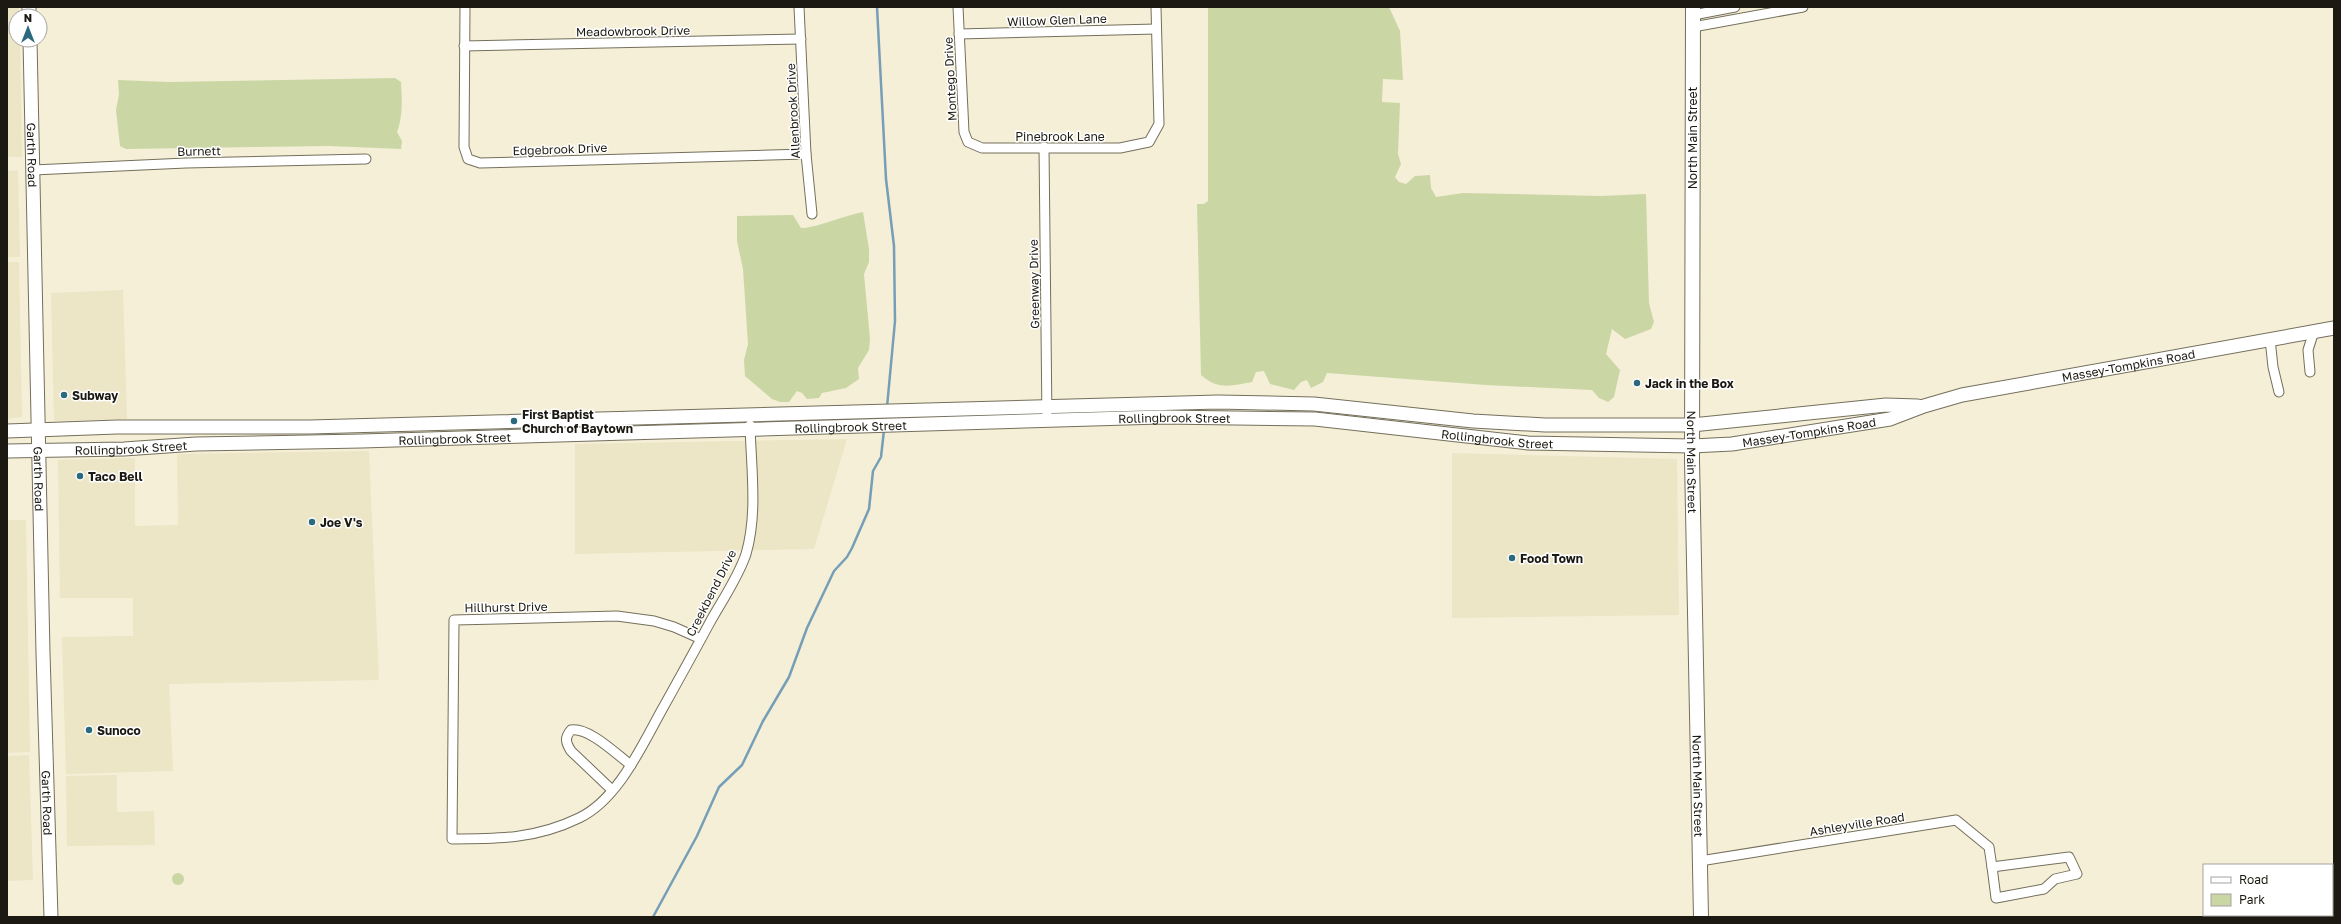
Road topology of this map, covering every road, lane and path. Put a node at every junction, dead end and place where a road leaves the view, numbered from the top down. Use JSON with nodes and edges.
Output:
{"nodes":[{"id":1,"x":465,"y":7,"type":"edge"},
{"id":2,"x":799,"y":7,"type":"edge"},
{"id":3,"x":958,"y":7,"type":"edge"},
{"id":4,"x":1156,"y":7,"type":"edge"},
{"id":5,"x":1735,"y":7,"type":"edge"},
{"id":6,"x":1803,"y":7,"type":"edge"},
{"id":7,"x":1693,"y":16,"type":"edge"},
{"id":8,"x":1156,"y":29,"type":"junction"},
{"id":9,"x":959,"y":34,"type":"junction"},
{"id":10,"x":802,"y":39,"type":"junction"},
{"id":11,"x":464,"y":46,"type":"junction"},
{"id":12,"x":30,"y":48,"type":"edge"},
{"id":13,"x":976,"y":145,"type":"joint"},
{"id":14,"x":1044,"y":147,"type":"junction"},
{"id":15,"x":806,"y":154,"type":"junction"},
{"id":16,"x":366,"y":159,"type":"dead end"},
{"id":17,"x":33,"y":170,"type":"junction"},
{"id":18,"x":812,"y":214,"type":"dead end"},
{"id":19,"x":2334,"y":328,"type":"edge"},
{"id":20,"x":2314,"y":331,"type":"junction"},
{"id":21,"x":2270,"y":339,"type":"junction"},
{"id":22,"x":2310,"y":372,"type":"dead end"},
{"id":23,"x":2279,"y":392,"type":"dead end"},
{"id":24,"x":1924,"y":406,"type":"junction"},
{"id":25,"x":1047,"y":408,"type":"junction"},
{"id":26,"x":750,"y":415,"type":"junction"},
{"id":27,"x":612,"y":418,"type":"junction"},
{"id":28,"x":471,"y":422,"type":"junction"},
{"id":29,"x":1047,"y":422,"type":"junction"},
{"id":30,"x":1692,"y":425,"type":"junction"},
{"id":31,"x":38,"y":429,"type":"junction"},
{"id":32,"x":750,"y":430,"type":"junction"},
{"id":33,"x":7,"y":431,"type":"edge"},
{"id":34,"x":613,"y":432,"type":"junction"},
{"id":35,"x":471,"y":438,"type":"junction"},
{"id":36,"x":1692,"y":446,"type":"junction"},
{"id":37,"x":39,"y":450,"type":"junction"},
{"id":38,"x":7,"y":451,"type":"edge"},
{"id":39,"x":701,"y":639,"type":"junction"},
{"id":40,"x":631,"y":765,"type":"junction"},
{"id":41,"x":612,"y":790,"type":"junction"},
{"id":42,"x":452,"y":839,"type":"joint"},
{"id":43,"x":1700,"y":861,"type":"junction"},
{"id":44,"x":1992,"y":867,"type":"junction"},
{"id":45,"x":51,"y":917,"type":"edge"},
{"id":46,"x":1701,"y":917,"type":"edge"}],
"edges":[{"from":1,"to":11,"type":"street","name":"Edgebrook Drive"},
{"from":2,"to":10,"type":"street","name":"Allenbrook Drive"},
{"from":3,"to":9,"type":"street","name":"Montego Drive"},
{"from":4,"to":8,"type":"street"},
{"from":5,"to":7,"type":"street"},
{"from":6,"to":7,"type":"street"},
{"from":7,"to":30,"type":"main road","name":"North Main Street"},
{"from":8,"to":9,"type":"street","name":"Willow Glen Lane"},
{"from":8,"to":14,"type":"street","name":"Pinebrook Lane"},
{"from":9,"to":13,"type":"street","name":"Montego Drive"},
{"from":10,"to":11,"type":"street","name":"Meadowbrook Drive"},
{"from":10,"to":15,"type":"street","name":"Allenbrook Drive"},
{"from":11,"to":15,"type":"street","name":"Edgebrook Drive"},
{"from":12,"to":17,"type":"main road","name":"Garth Road"},
{"from":13,"to":14,"type":"street","name":"Pinebrook Lane"},
{"from":14,"to":25,"type":"street","name":"Greenway Drive"},
{"from":15,"to":18,"type":"street","name":"Allenbrook Drive"},
{"from":16,"to":17,"type":"street","name":"Burnett"},
{"from":17,"to":31,"type":"main road","name":"Garth Road"},
{"from":19,"to":20,"type":"main road","name":"Massey-Tompkins Road"},
{"from":20,"to":21,"type":"main road","name":"Massey-Tompkins Road"},
{"from":20,"to":22,"type":"street"},
{"from":21,"to":23,"type":"street"},
{"from":21,"to":24,"type":"main road","name":"Massey-Tompkins Road"},
{"from":24,"to":30,"type":"main road","name":"Massey-Tompkins Road"},
{"from":24,"to":36,"type":"main road","name":"Massey-Tompkins Road"},
{"from":25,"to":26,"type":"main road","name":"Rollingbrook Street"},
{"from":25,"to":29,"type":"street","name":"Greenway Drive"},
{"from":25,"to":30,"type":"main road","name":"Rollingbrook Street"},
{"from":26,"to":27,"type":"main road","name":"Rollingbrook Street"},
{"from":26,"to":32,"type":"street","name":"Creekbend Drive"},
{"from":27,"to":28,"type":"main road","name":"Rollingbrook Street"},
{"from":27,"to":34,"type":"main road"},
{"from":28,"to":31,"type":"main road","name":"Rollingbrook Street"},
{"from":28,"to":35,"type":"main road"},
{"from":29,"to":32,"type":"main road","name":"Rollingbrook Street"},
{"from":29,"to":36,"type":"main road","name":"Rollingbrook Street"},
{"from":30,"to":36,"type":"main road","name":"North Main Street"},
{"from":31,"to":33,"type":"main road","name":"Rollingbrook Street"},
{"from":31,"to":37,"type":"main road","name":"Garth Road"},
{"from":32,"to":34,"type":"main road","name":"Rollingbrook Street"},
{"from":32,"to":39,"type":"street","name":"Creekbend Drive"},
{"from":34,"to":35,"type":"main road","name":"Rollingbrook Street"},
{"from":35,"to":37,"type":"main road","name":"Rollingbrook Street"},
{"from":36,"to":43,"type":"main road","name":"North Main Street"},
{"from":37,"to":38,"type":"main road","name":"Rollingbrook Street"},
{"from":37,"to":45,"type":"main road","name":"Garth Road"},
{"from":39,"to":40,"type":"street","name":"Creekbend Drive"},
{"from":39,"to":42,"type":"street","name":"Hillhurst Drive"},
{"from":40,"to":41,"type":"street","name":"Creekbend Drive"},
{"from":40,"to":41,"type":"street"},
{"from":41,"to":42,"type":"street","name":"Creekbend Drive"},
{"from":43,"to":44,"type":"street","name":"Ashleyville Road"},
{"from":43,"to":46,"type":"main road","name":"North Main Street"},
{"from":44,"to":44,"type":"street","name":"Ashleyville Road"}]}
